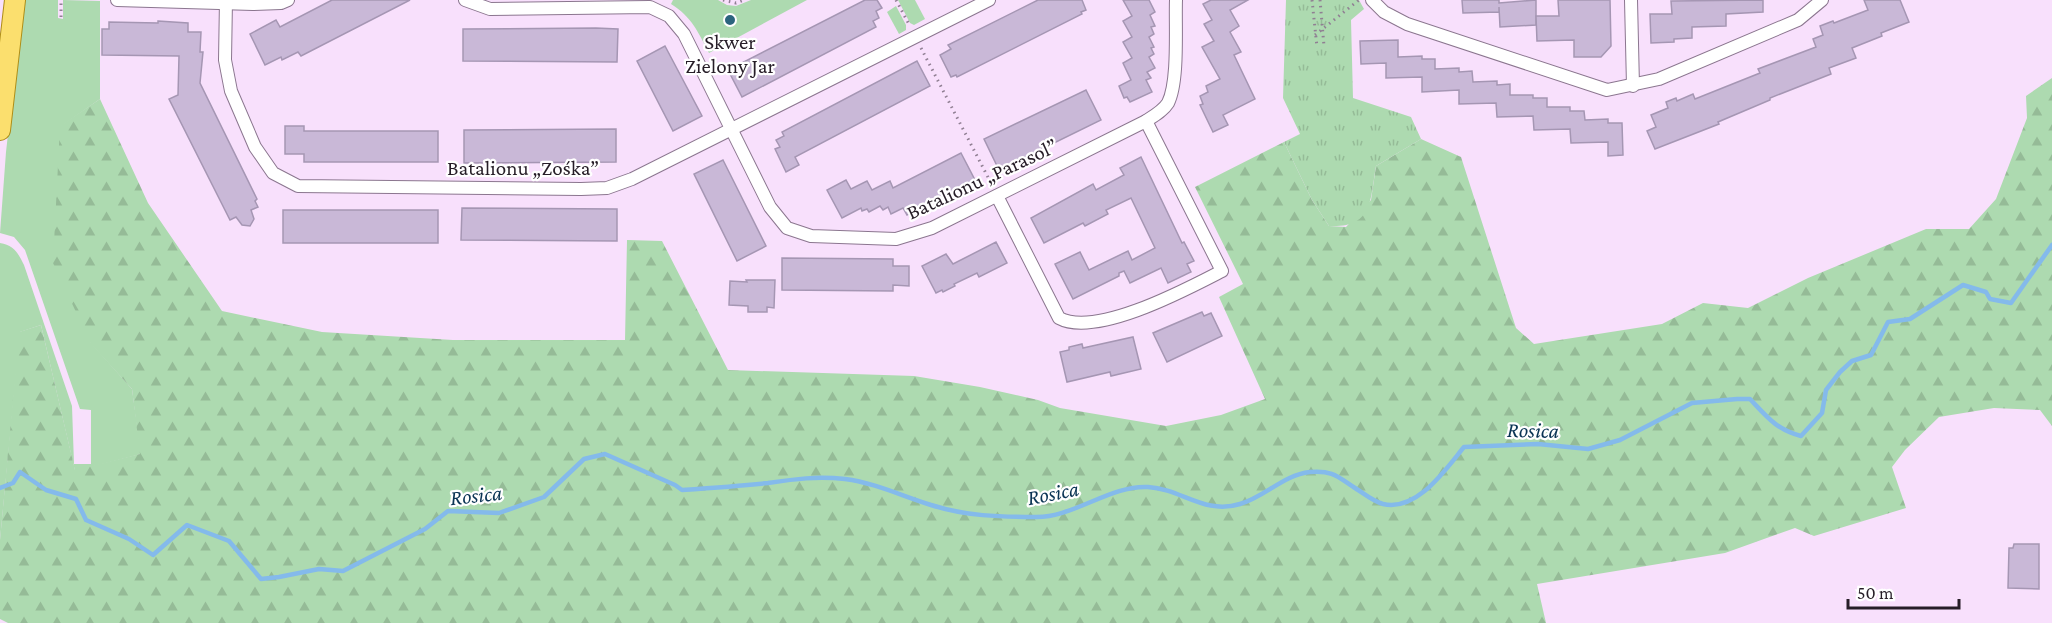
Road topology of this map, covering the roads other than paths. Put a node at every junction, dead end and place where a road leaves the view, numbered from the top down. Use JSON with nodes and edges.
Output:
{"nodes":[{"id":1,"x":15,"y":0,"type":"edge"},
{"id":2,"x":117,"y":0,"type":"edge"},
{"id":3,"x":288,"y":0,"type":"edge"},
{"id":4,"x":465,"y":0,"type":"edge"},
{"id":5,"x":989,"y":0,"type":"edge"},
{"id":6,"x":1176,"y":0,"type":"edge"},
{"id":7,"x":1372,"y":0,"type":"edge"},
{"id":8,"x":1631,"y":0,"type":"edge"},
{"id":9,"x":1822,"y":0,"type":"edge"},
{"id":10,"x":226,"y":2,"type":"edge"},
{"id":11,"x":1633,"y":86,"type":"junction"},
{"id":12,"x":1146,"y":121,"type":"junction"},
{"id":13,"x":731,"y":129,"type":"junction"},
{"id":14,"x":0,"y":130,"type":"edge"},
{"id":15,"x":998,"y":196,"type":"junction"}],
"edges":[{"from":1,"to":14,"type":"main road"},
{"from":2,"to":10,"type":"street"},
{"from":3,"to":10,"type":"street"},
{"from":4,"to":13,"type":"street","name":"Batalionu „Parasol”"},
{"from":5,"to":13,"type":"street","name":"Batalionu „Zośka”"},
{"from":6,"to":12,"type":"street","name":"Batalionu „Parasol”"},
{"from":7,"to":11,"type":"street"},
{"from":8,"to":11,"type":"street"},
{"from":9,"to":11,"type":"street"},
{"from":10,"to":13,"type":"street","name":"Batalionu „Zośka”"},
{"from":12,"to":15,"type":"street","name":"Batalionu „Parasol”"},
{"from":12,"to":15,"type":"street"},
{"from":13,"to":15,"type":"street","name":"Batalionu „Parasol”"}]}
